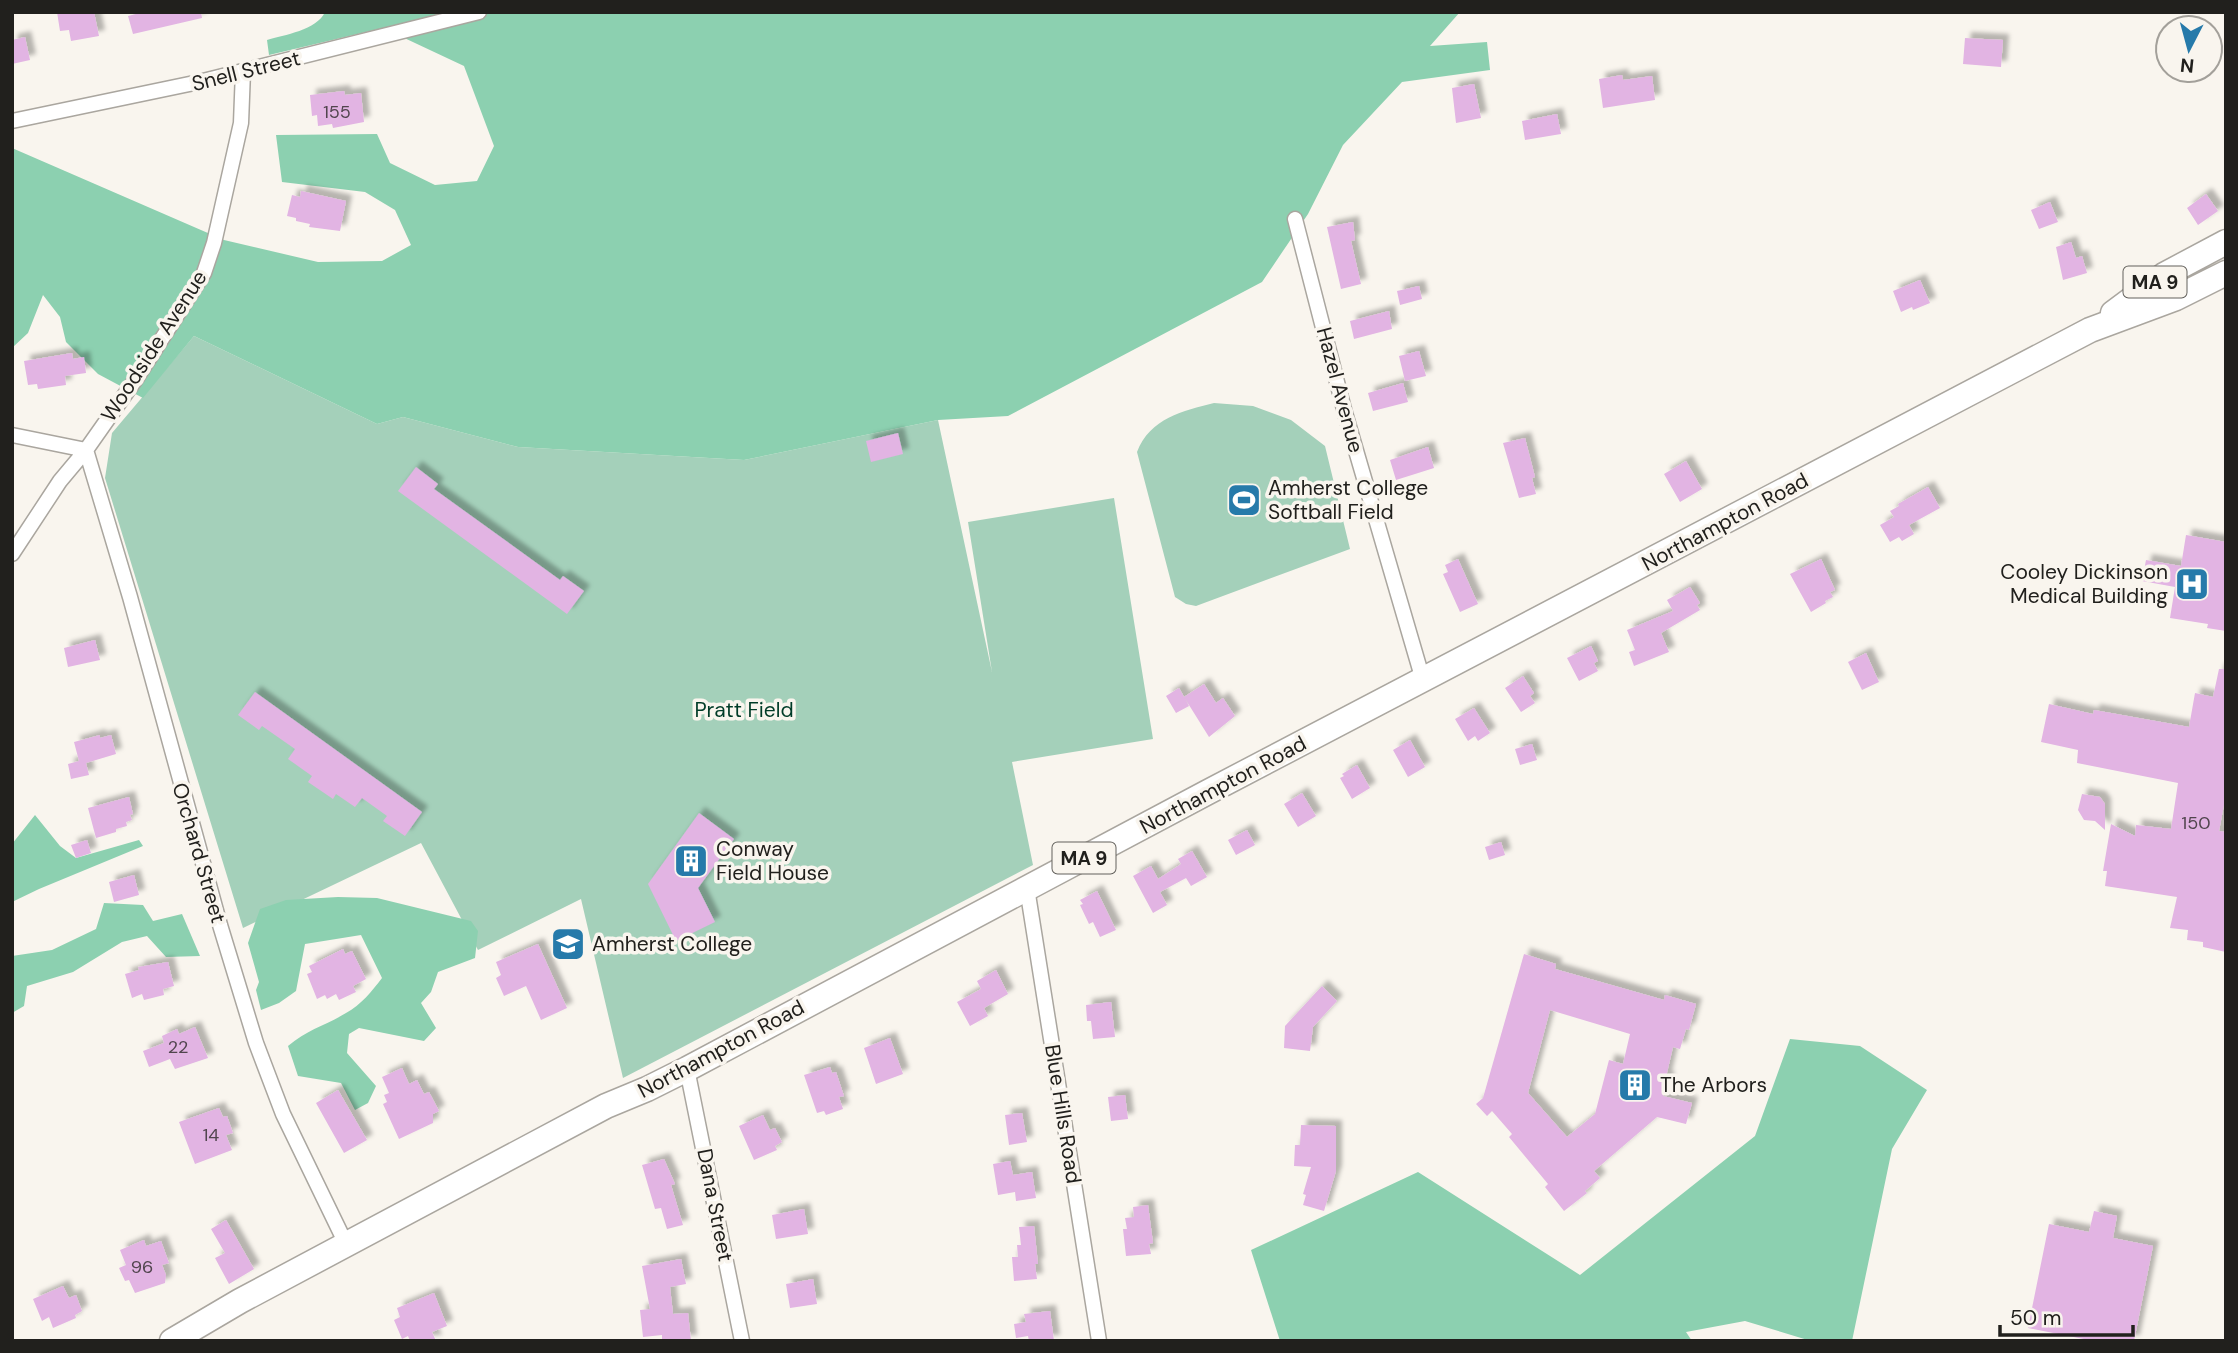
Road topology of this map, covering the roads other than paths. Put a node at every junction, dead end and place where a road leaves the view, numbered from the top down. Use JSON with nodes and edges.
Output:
{"nodes":[{"id":1,"x":479,"y":12,"type":"edge"},
{"id":2,"x":243,"y":71,"type":"junction"},
{"id":3,"x":12,"y":121,"type":"edge"},
{"id":4,"x":1295,"y":219,"type":"dead end"},
{"id":5,"x":2226,"y":242,"type":"edge"},
{"id":6,"x":2226,"y":273,"type":"edge"},
{"id":7,"x":2090,"y":330,"type":"junction"},
{"id":8,"x":12,"y":435,"type":"edge"},
{"id":9,"x":86,"y":450,"type":"junction"},
{"id":10,"x":12,"y":554,"type":"edge"},
{"id":11,"x":1423,"y":680,"type":"junction"},
{"id":12,"x":1027,"y":888,"type":"junction"},
{"id":13,"x":687,"y":1069,"type":"junction"},
{"id":14,"x":346,"y":1244,"type":"junction"},
{"id":15,"x":172,"y":1341,"type":"edge"},
{"id":16,"x":742,"y":1341,"type":"edge"},
{"id":17,"x":1099,"y":1341,"type":"edge"}],
"edges":[{"from":1,"to":2,"type":"street","name":"Snell Street"},
{"from":2,"to":3,"type":"street","name":"Snell Street"},
{"from":2,"to":9,"type":"street","name":"Woodside Avenue"},
{"from":4,"to":11,"type":"street","name":"Hazel Avenue"},
{"from":5,"to":7,"type":"highway","name":"Northampton Road","number":"MA 9"},
{"from":6,"to":7,"type":"highway","name":"Northampton Road","number":"MA 9"},
{"from":7,"to":11,"type":"highway","name":"Northampton Road","number":"MA 9"},
{"from":8,"to":9,"type":"street"},
{"from":9,"to":10,"type":"street","name":"Woodside Avenue"},
{"from":9,"to":14,"type":"street","name":"Orchard Street"},
{"from":11,"to":12,"type":"highway","name":"Northampton Road","number":"MA 9"},
{"from":12,"to":13,"type":"highway","name":"Northampton Road","number":"MA 9"},
{"from":12,"to":17,"type":"street","name":"Blue Hills Road"},
{"from":13,"to":14,"type":"highway","name":"Northampton Road","number":"MA 9"},
{"from":13,"to":16,"type":"street","name":"Dana Street"},
{"from":14,"to":15,"type":"highway","name":"Northampton Road","number":"MA 9"}]}
